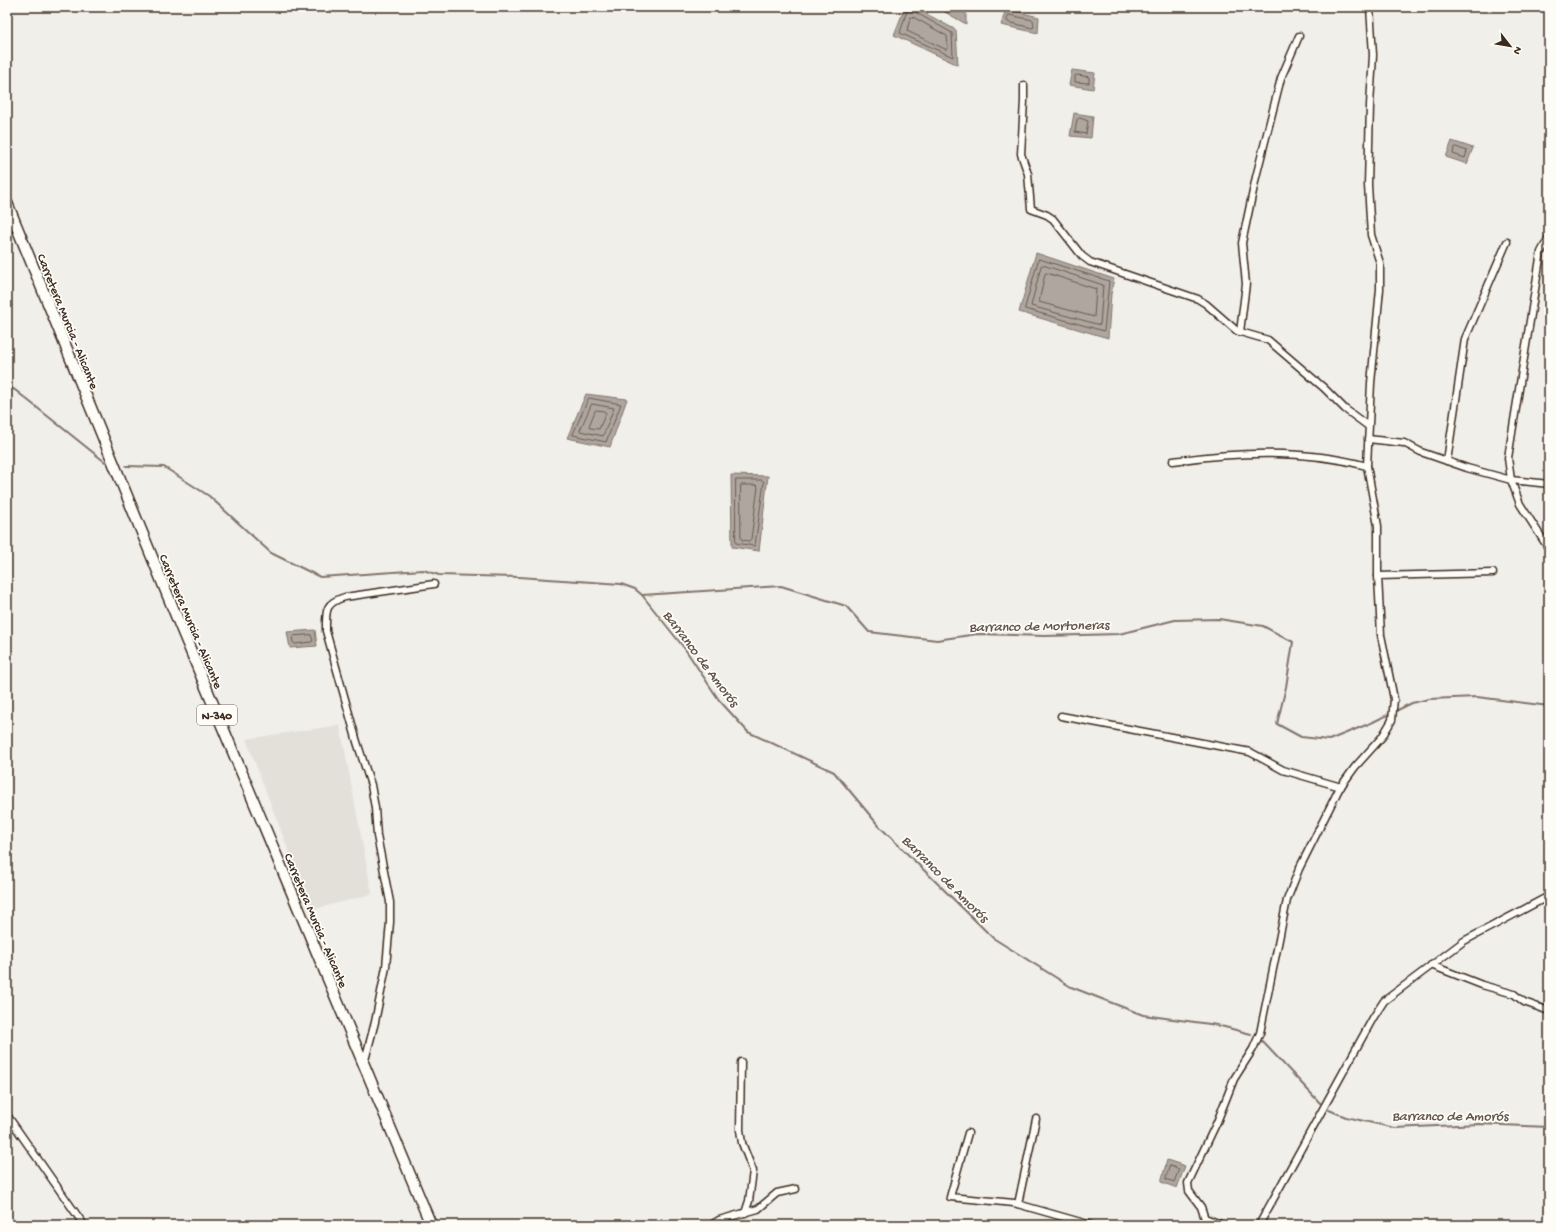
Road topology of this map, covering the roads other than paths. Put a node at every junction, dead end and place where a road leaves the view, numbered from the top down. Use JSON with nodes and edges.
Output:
{"nodes":[{"id":1,"x":1370,"y":7,"type":"edge"},
{"id":2,"x":1299,"y":36,"type":"dead end"},
{"id":3,"x":1024,"y":85,"type":"dead end"},
{"id":4,"x":7,"y":203,"type":"edge"},
{"id":5,"x":1549,"y":237,"type":"edge"},
{"id":6,"x":1506,"y":242,"type":"dead end"},
{"id":7,"x":1240,"y":332,"type":"junction"},
{"id":8,"x":1368,"y":426,"type":"junction"},
{"id":9,"x":1368,"y":439,"type":"junction"},
{"id":10,"x":1173,"y":460,"type":"dead end"},
{"id":11,"x":1447,"y":461,"type":"junction"},
{"id":12,"x":1367,"y":466,"type":"junction"},
{"id":13,"x":1511,"y":480,"type":"junction"},
{"id":14,"x":1549,"y":484,"type":"edge"},
{"id":15,"x":1549,"y":549,"type":"edge"},
{"id":16,"x":1493,"y":573,"type":"dead end"},
{"id":17,"x":1378,"y":576,"type":"junction"},
{"id":18,"x":434,"y":584,"type":"dead end"},
{"id":19,"x":1061,"y":716,"type":"dead end"},
{"id":20,"x":1341,"y":786,"type":"junction"},
{"id":21,"x":1549,"y":896,"type":"edge"},
{"id":22,"x":1431,"y":966,"type":"junction"},
{"id":23,"x":1549,"y":1011,"type":"edge"},
{"id":24,"x":741,"y":1062,"type":"dead end"},
{"id":25,"x":364,"y":1064,"type":"junction"},
{"id":26,"x":7,"y":1115,"type":"edge"},
{"id":27,"x":1036,"y":1119,"type":"dead end"},
{"id":28,"x":968,"y":1133,"type":"dead end"},
{"id":29,"x":796,"y":1189,"type":"dead end"},
{"id":30,"x":1018,"y":1204,"type":"junction"},
{"id":31,"x":745,"y":1213,"type":"junction"},
{"id":32,"x":1205,"y":1218,"type":"junction"},
{"id":33,"x":84,"y":1225,"type":"edge"},
{"id":34,"x":431,"y":1225,"type":"edge"},
{"id":35,"x":711,"y":1225,"type":"edge"},
{"id":36,"x":1091,"y":1225,"type":"edge"},
{"id":37,"x":1207,"y":1225,"type":"edge"},
{"id":38,"x":1223,"y":1225,"type":"edge"},
{"id":39,"x":1260,"y":1225,"type":"edge"}],
"edges":[{"from":1,"to":8,"type":"street"},
{"from":2,"to":7,"type":"street"},
{"from":3,"to":7,"type":"street"},
{"from":4,"to":25,"type":"highway","name":"Carretera Murcia - Alicante","number":"N-340"},
{"from":5,"to":13,"type":"street"},
{"from":6,"to":11,"type":"street"},
{"from":7,"to":8,"type":"street"},
{"from":8,"to":9,"type":"street"},
{"from":9,"to":11,"type":"street"},
{"from":9,"to":12,"type":"street"},
{"from":10,"to":12,"type":"street"},
{"from":11,"to":13,"type":"street"},
{"from":12,"to":17,"type":"street"},
{"from":13,"to":14,"type":"street"},
{"from":13,"to":15,"type":"street"},
{"from":16,"to":17,"type":"street"},
{"from":17,"to":20,"type":"street"},
{"from":18,"to":25,"type":"street"},
{"from":19,"to":20,"type":"street"},
{"from":20,"to":32,"type":"street"},
{"from":21,"to":22,"type":"street"},
{"from":22,"to":23,"type":"street"},
{"from":22,"to":39,"type":"street"},
{"from":24,"to":31,"type":"street"},
{"from":25,"to":34,"type":"highway","name":"Carretera Murcia - Alicante","number":"N-340"},
{"from":26,"to":33,"type":"street"},
{"from":27,"to":30,"type":"street"},
{"from":28,"to":30,"type":"street"},
{"from":29,"to":31,"type":"street"},
{"from":30,"to":36,"type":"street"},
{"from":31,"to":35,"type":"street"},
{"from":32,"to":37,"type":"street"},
{"from":32,"to":38,"type":"street"}]}
